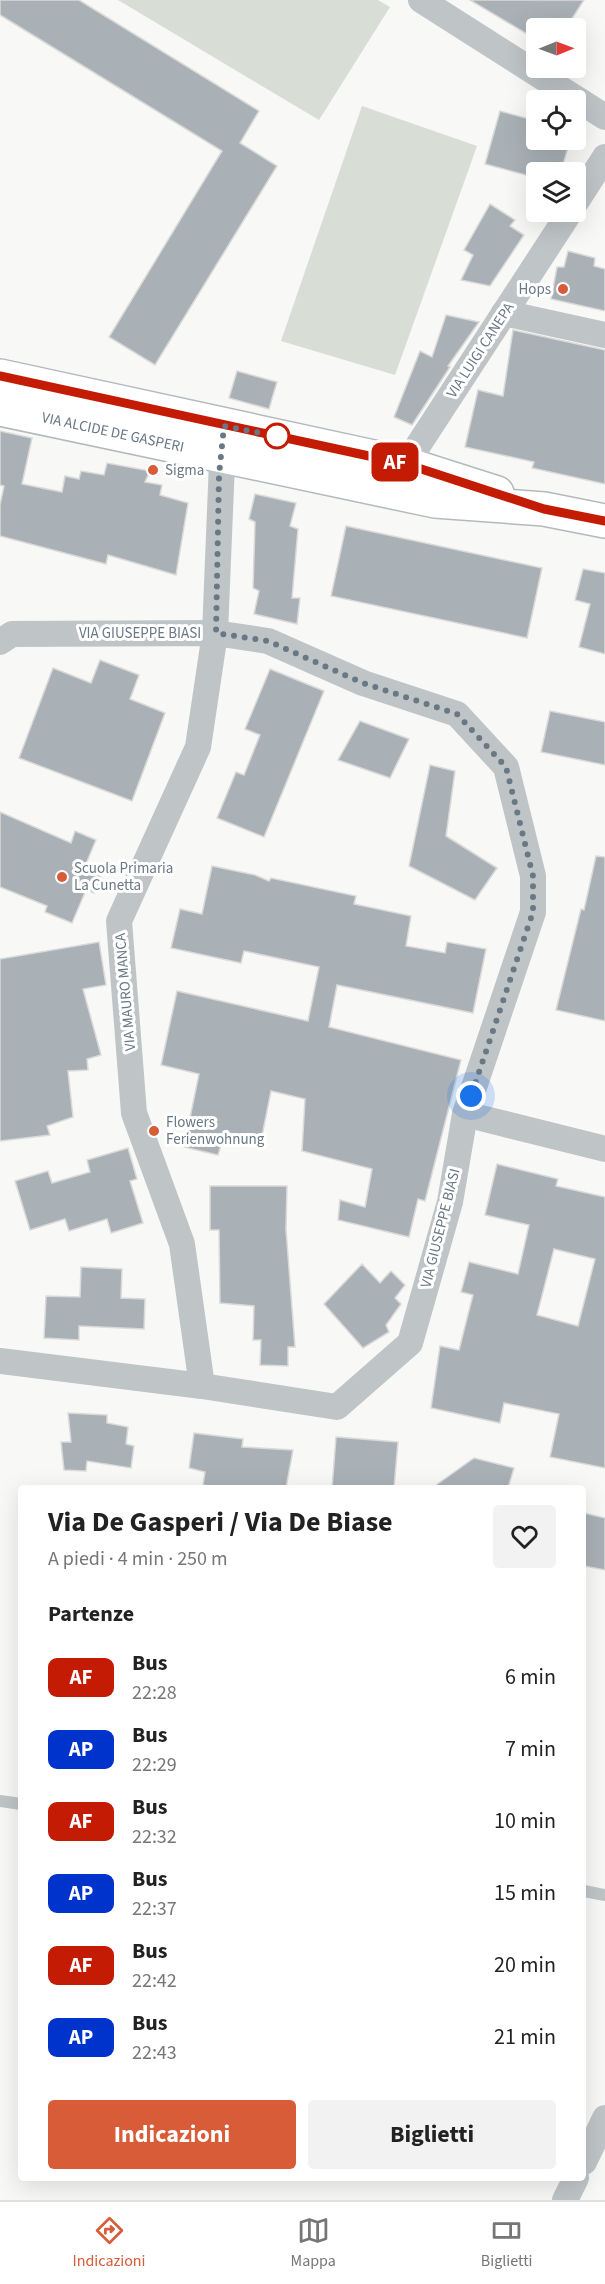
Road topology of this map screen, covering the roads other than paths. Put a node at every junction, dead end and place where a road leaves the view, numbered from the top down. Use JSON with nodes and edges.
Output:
{"nodes":[{"id":1,"x":421,"y":0,"type":"edge"},
{"id":2,"x":605,"y":117,"type":"edge"},
{"id":3,"x":605,"y":157,"type":"edge"},
{"id":4,"x":586,"y":186,"type":"edge"},
{"id":5,"x":563,"y":222,"type":"edge"},
{"id":6,"x":504,"y":313,"type":"junction"},
{"id":7,"x":605,"y":335,"type":"edge"},
{"id":8,"x":0,"y":376,"type":"edge"},
{"id":9,"x":0,"y":409,"type":"edge"},
{"id":10,"x":222,"y":441,"type":"junction"},
{"id":11,"x":402,"y":478,"type":"junction"},
{"id":12,"x":605,"y":520,"type":"edge"},
{"id":13,"x":216,"y":633,"type":"junction"},
{"id":14,"x":0,"y":642,"type":"edge"},
{"id":15,"x":465,"y":1114,"type":"junction"},
{"id":16,"x":605,"y":1149,"type":"edge"},
{"id":17,"x":0,"y":1361,"type":"edge"},
{"id":18,"x":202,"y":1386,"type":"junction"},
{"id":19,"x":0,"y":1801,"type":"edge"},
{"id":20,"x":18,"y":1804,"type":"edge"},
{"id":21,"x":586,"y":1891,"type":"edge"},
{"id":22,"x":605,"y":1894,"type":"edge"},
{"id":23,"x":605,"y":2118,"type":"edge"},
{"id":24,"x":586,"y":2158,"type":"edge"},
{"id":25,"x":574,"y":2181,"type":"edge"},
{"id":26,"x":565,"y":2200,"type":"edge"}],
"edges":[{"from":1,"to":2,"type":"street"},
{"from":3,"to":4,"type":"street"},
{"from":5,"to":6,"type":"street","name":"VIA LUIGI CANEPA"},
{"from":6,"to":7,"type":"street"},
{"from":6,"to":11,"type":"street","name":"VIA LUIGI CANEPA"},
{"from":8,"to":10,"type":"street","name":"VIA ALCIDE DE GASPERI"},
{"from":9,"to":10,"type":"street","name":"VIA ALCIDE DE GASPERI"},
{"from":10,"to":11,"type":"street","name":"VIA ALCIDE DE GASPERI"},
{"from":10,"to":13,"type":"street","name":"VIA MAURO MANCA"},
{"from":11,"to":12,"type":"street","name":"VIA ALCIDE DE GASPERI"},
{"from":13,"to":14,"type":"street","name":"VIA GIUSEPPE BIASI"},
{"from":13,"to":15,"type":"street","name":"VIA GIUSEPPE BIASI"},
{"from":13,"to":18,"type":"street","name":"VIA MAURO MANCA"},
{"from":15,"to":16,"type":"street"},
{"from":15,"to":18,"type":"street","name":"VIA GIUSEPPE BIASI"},
{"from":17,"to":18,"type":"street","name":"VIA GIUSEPPE BIASI"},
{"from":19,"to":20,"type":"lane"},
{"from":21,"to":22,"type":"lane"},
{"from":23,"to":24,"type":"street"},
{"from":25,"to":26,"type":"street"}]}
